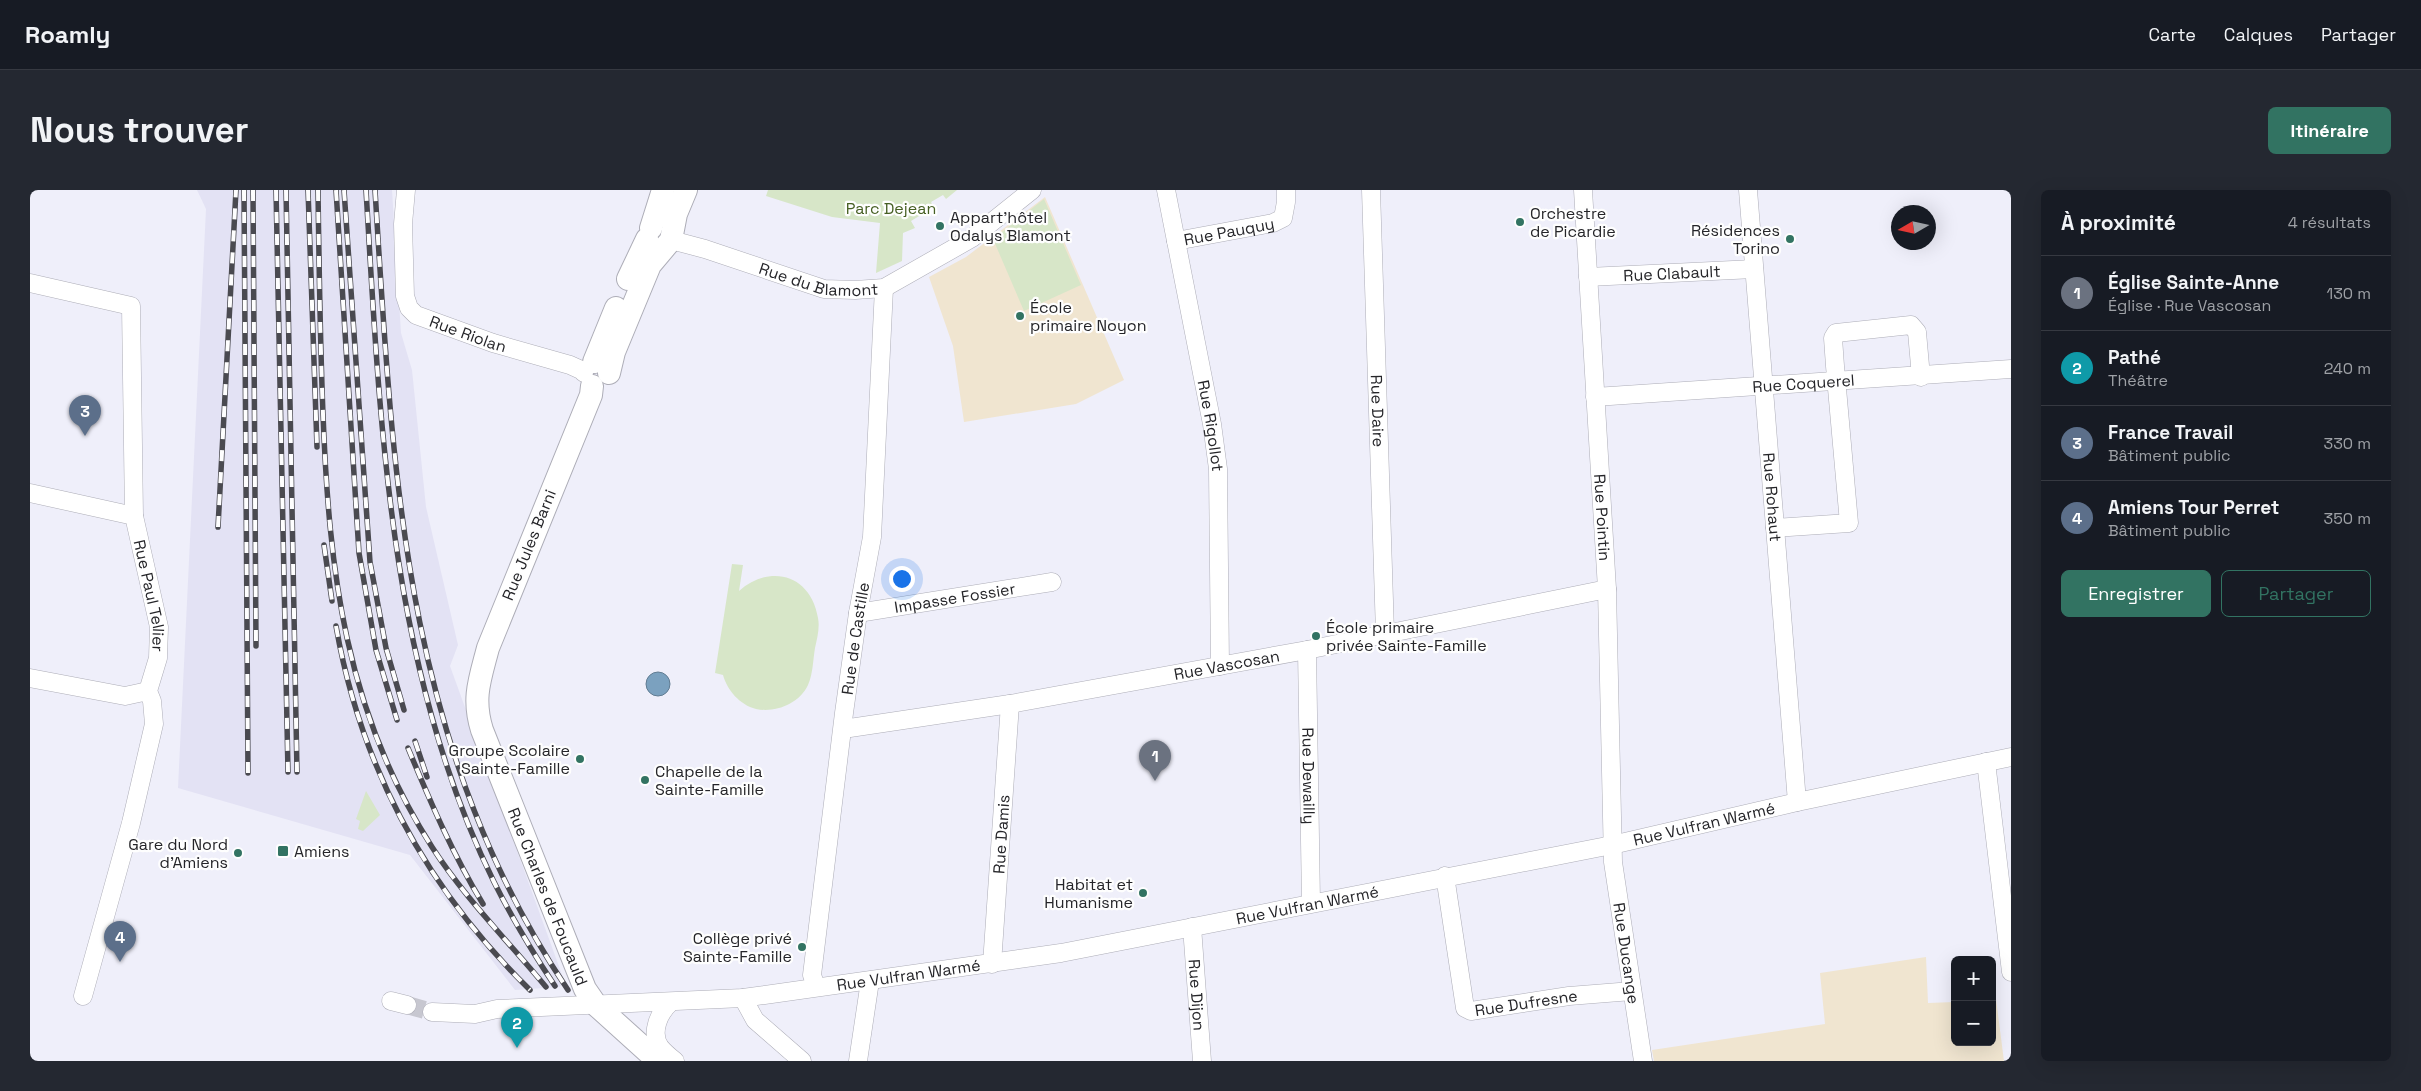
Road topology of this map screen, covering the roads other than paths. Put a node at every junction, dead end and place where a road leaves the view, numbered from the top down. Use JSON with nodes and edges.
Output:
{"nodes":[{"id":1,"x":406,"y":190,"type":"edge"},
{"id":2,"x":663,"y":190,"type":"edge"},
{"id":3,"x":686,"y":190,"type":"edge"},
{"id":4,"x":1032,"y":190,"type":"edge"},
{"id":5,"x":1166,"y":190,"type":"edge"},
{"id":6,"x":1286,"y":190,"type":"edge"},
{"id":7,"x":1370,"y":190,"type":"edge"},
{"id":8,"x":1583,"y":190,"type":"edge"},
{"id":9,"x":1748,"y":190,"type":"edge"},
{"id":10,"x":661,"y":238,"type":"junction"},
{"id":11,"x":1176,"y":242,"type":"junction"},
{"id":12,"x":1754,"y":269,"type":"junction"},
{"id":13,"x":1588,"y":277,"type":"junction"},
{"id":14,"x":30,"y":282,"type":"edge"},
{"id":15,"x":884,"y":288,"type":"junction"},
{"id":16,"x":2011,"y":369,"type":"edge"},
{"id":17,"x":595,"y":373,"type":"junction"},
{"id":18,"x":1921,"y":377,"type":"junction"},
{"id":19,"x":1836,"y":380,"type":"junction"},
{"id":20,"x":1764,"y":387,"type":"junction"},
{"id":21,"x":1595,"y":397,"type":"junction"},
{"id":22,"x":30,"y":493,"type":"edge"},
{"id":23,"x":134,"y":516,"type":"junction"},
{"id":24,"x":1775,"y":528,"type":"junction"},
{"id":25,"x":1052,"y":582,"type":"dead end"},
{"id":26,"x":1607,"y":589,"type":"junction"},
{"id":27,"x":858,"y":612,"type":"junction"},
{"id":28,"x":1385,"y":633,"type":"junction"},
{"id":29,"x":1307,"y":650,"type":"junction"},
{"id":30,"x":1220,"y":666,"type":"junction"},
{"id":31,"x":30,"y":678,"type":"edge"},
{"id":32,"x":148,"y":692,"type":"junction"},
{"id":33,"x":1010,"y":704,"type":"junction"},
{"id":34,"x":476,"y":707,"type":"joint"},
{"id":35,"x":843,"y":729,"type":"junction"},
{"id":36,"x":2011,"y":757,"type":"edge"},
{"id":37,"x":1986,"y":762,"type":"junction"},
{"id":38,"x":1797,"y":802,"type":"junction"},
{"id":39,"x":1612,"y":845,"type":"junction"},
{"id":40,"x":1444,"y":876,"type":"junction"},
{"id":41,"x":1311,"y":903,"type":"junction"},
{"id":42,"x":1192,"y":927,"type":"junction"},
{"id":43,"x":992,"y":964,"type":"junction"},
{"id":44,"x":2011,"y":972,"type":"edge"},
{"id":45,"x":870,"y":981,"type":"junction"},
{"id":46,"x":816,"y":987,"type":"junction"},
{"id":47,"x":1632,"y":991,"type":"junction"},
{"id":48,"x":83,"y":996,"type":"dead end"},
{"id":49,"x":742,"y":998,"type":"junction"},
{"id":50,"x":671,"y":1002,"type":"junction"},
{"id":51,"x":596,"y":1005,"type":"junction"},
{"id":52,"x":432,"y":1012,"type":"tunnel mouth"},
{"id":53,"x":658,"y":1061,"type":"edge"},
{"id":54,"x":675,"y":1061,"type":"edge"},
{"id":55,"x":802,"y":1061,"type":"edge"},
{"id":56,"x":858,"y":1061,"type":"edge"},
{"id":57,"x":1202,"y":1061,"type":"edge"},
{"id":58,"x":1643,"y":1061,"type":"edge"}],
"edges":[{"from":1,"to":17,"type":"street","name":"Rue Riolan"},
{"from":2,"to":10,"type":"main road","name":"Rue Jules Barni"},
{"from":3,"to":10,"type":"main road","name":"Rue Jules Barni"},
{"from":4,"to":15,"type":"street","name":"Rue du Blamont"},
{"from":5,"to":11,"type":"street","name":"Rue Rigollot"},
{"from":6,"to":11,"type":"street","name":"Rue Pauquy"},
{"from":7,"to":28,"type":"street","name":"Rue Daire"},
{"from":8,"to":13,"type":"street","name":"Rue Pointin"},
{"from":9,"to":12,"type":"street","name":"Rue Rohaut"},
{"from":10,"to":15,"type":"street","name":"Rue du Blamont"},
{"from":10,"to":17,"type":"main road","name":"Rue Jules Barni"},
{"from":11,"to":30,"type":"street","name":"Rue Rigollot"},
{"from":12,"to":13,"type":"street","name":"Rue Clabault"},
{"from":12,"to":20,"type":"street","name":"Rue Rohaut"},
{"from":13,"to":21,"type":"street","name":"Rue Pointin"},
{"from":14,"to":23,"type":"street"},
{"from":15,"to":27,"type":"street","name":"Rue de Castille"},
{"from":16,"to":18,"type":"street","name":"Rue Coquerel"},
{"from":17,"to":34,"type":"main road","name":"Rue Jules Barni"},
{"from":18,"to":19,"type":"street","name":"Rue Coquerel"},
{"from":18,"to":19,"type":"street"},
{"from":19,"to":20,"type":"street","name":"Rue Coquerel"},
{"from":19,"to":24,"type":"street"},
{"from":20,"to":21,"type":"street","name":"Rue Coquerel"},
{"from":20,"to":24,"type":"street","name":"Rue Rohaut"},
{"from":21,"to":26,"type":"street","name":"Rue Pointin"},
{"from":22,"to":23,"type":"street","name":"Rue Paul Tellier"},
{"from":23,"to":32,"type":"street","name":"Rue Paul Tellier"},
{"from":24,"to":38,"type":"street","name":"Rue Rohaut"},
{"from":25,"to":27,"type":"street","name":"Impasse Fossier"},
{"from":26,"to":28,"type":"street","name":"Rue Vascosan"},
{"from":26,"to":39,"type":"street","name":"Rue Pointin"},
{"from":27,"to":35,"type":"street","name":"Rue de Castille"},
{"from":28,"to":29,"type":"street","name":"Rue Vascosan"},
{"from":29,"to":30,"type":"street","name":"Rue Vascosan"},
{"from":29,"to":41,"type":"street","name":"Rue Dewailly"},
{"from":30,"to":33,"type":"street","name":"Rue Vascosan"},
{"from":31,"to":32,"type":"street"},
{"from":32,"to":48,"type":"street","name":"Rue Paul Tellier"},
{"from":33,"to":35,"type":"street","name":"Rue Vascosan"},
{"from":33,"to":43,"type":"street","name":"Rue Damis"},
{"from":34,"to":51,"type":"main road","name":"Rue Charles de Foucauld"},
{"from":35,"to":46,"type":"street","name":"Rue de Castille"},
{"from":36,"to":37,"type":"street","name":"Rue Vulfran Warmé"},
{"from":37,"to":38,"type":"street","name":"Rue Vulfran Warmé"},
{"from":37,"to":44,"type":"street"},
{"from":38,"to":39,"type":"street","name":"Rue Vulfran Warmé"},
{"from":39,"to":40,"type":"street","name":"Rue Vulfran Warmé"},
{"from":39,"to":47,"type":"street","name":"Rue Ducange"},
{"from":40,"to":41,"type":"street","name":"Rue Vulfran Warmé"},
{"from":40,"to":47,"type":"street","name":"Rue Dufresne"},
{"from":41,"to":42,"type":"street","name":"Rue Vulfran Warmé"},
{"from":42,"to":43,"type":"street","name":"Rue Vulfran Warmé"},
{"from":42,"to":57,"type":"street","name":"Rue Dijon"},
{"from":43,"to":45,"type":"street","name":"Rue Vulfran Warmé"},
{"from":45,"to":46,"type":"street","name":"Rue Vulfran Warmé"},
{"from":45,"to":56,"type":"street"},
{"from":46,"to":49,"type":"street","name":"Rue Vulfran Warmé"},
{"from":47,"to":58,"type":"street","name":"Rue Ducange"},
{"from":49,"to":50,"type":"street","name":"Rue Vulfran Warmé"},
{"from":49,"to":55,"type":"street"},
{"from":50,"to":51,"type":"street","name":"Rue Vulfran Warmé"},
{"from":50,"to":54,"type":"street"},
{"from":51,"to":52,"type":"street","name":"Rue Vulfran Warmé"},
{"from":51,"to":53,"type":"main road","name":"Rue Charles de Foucauld"}]}
